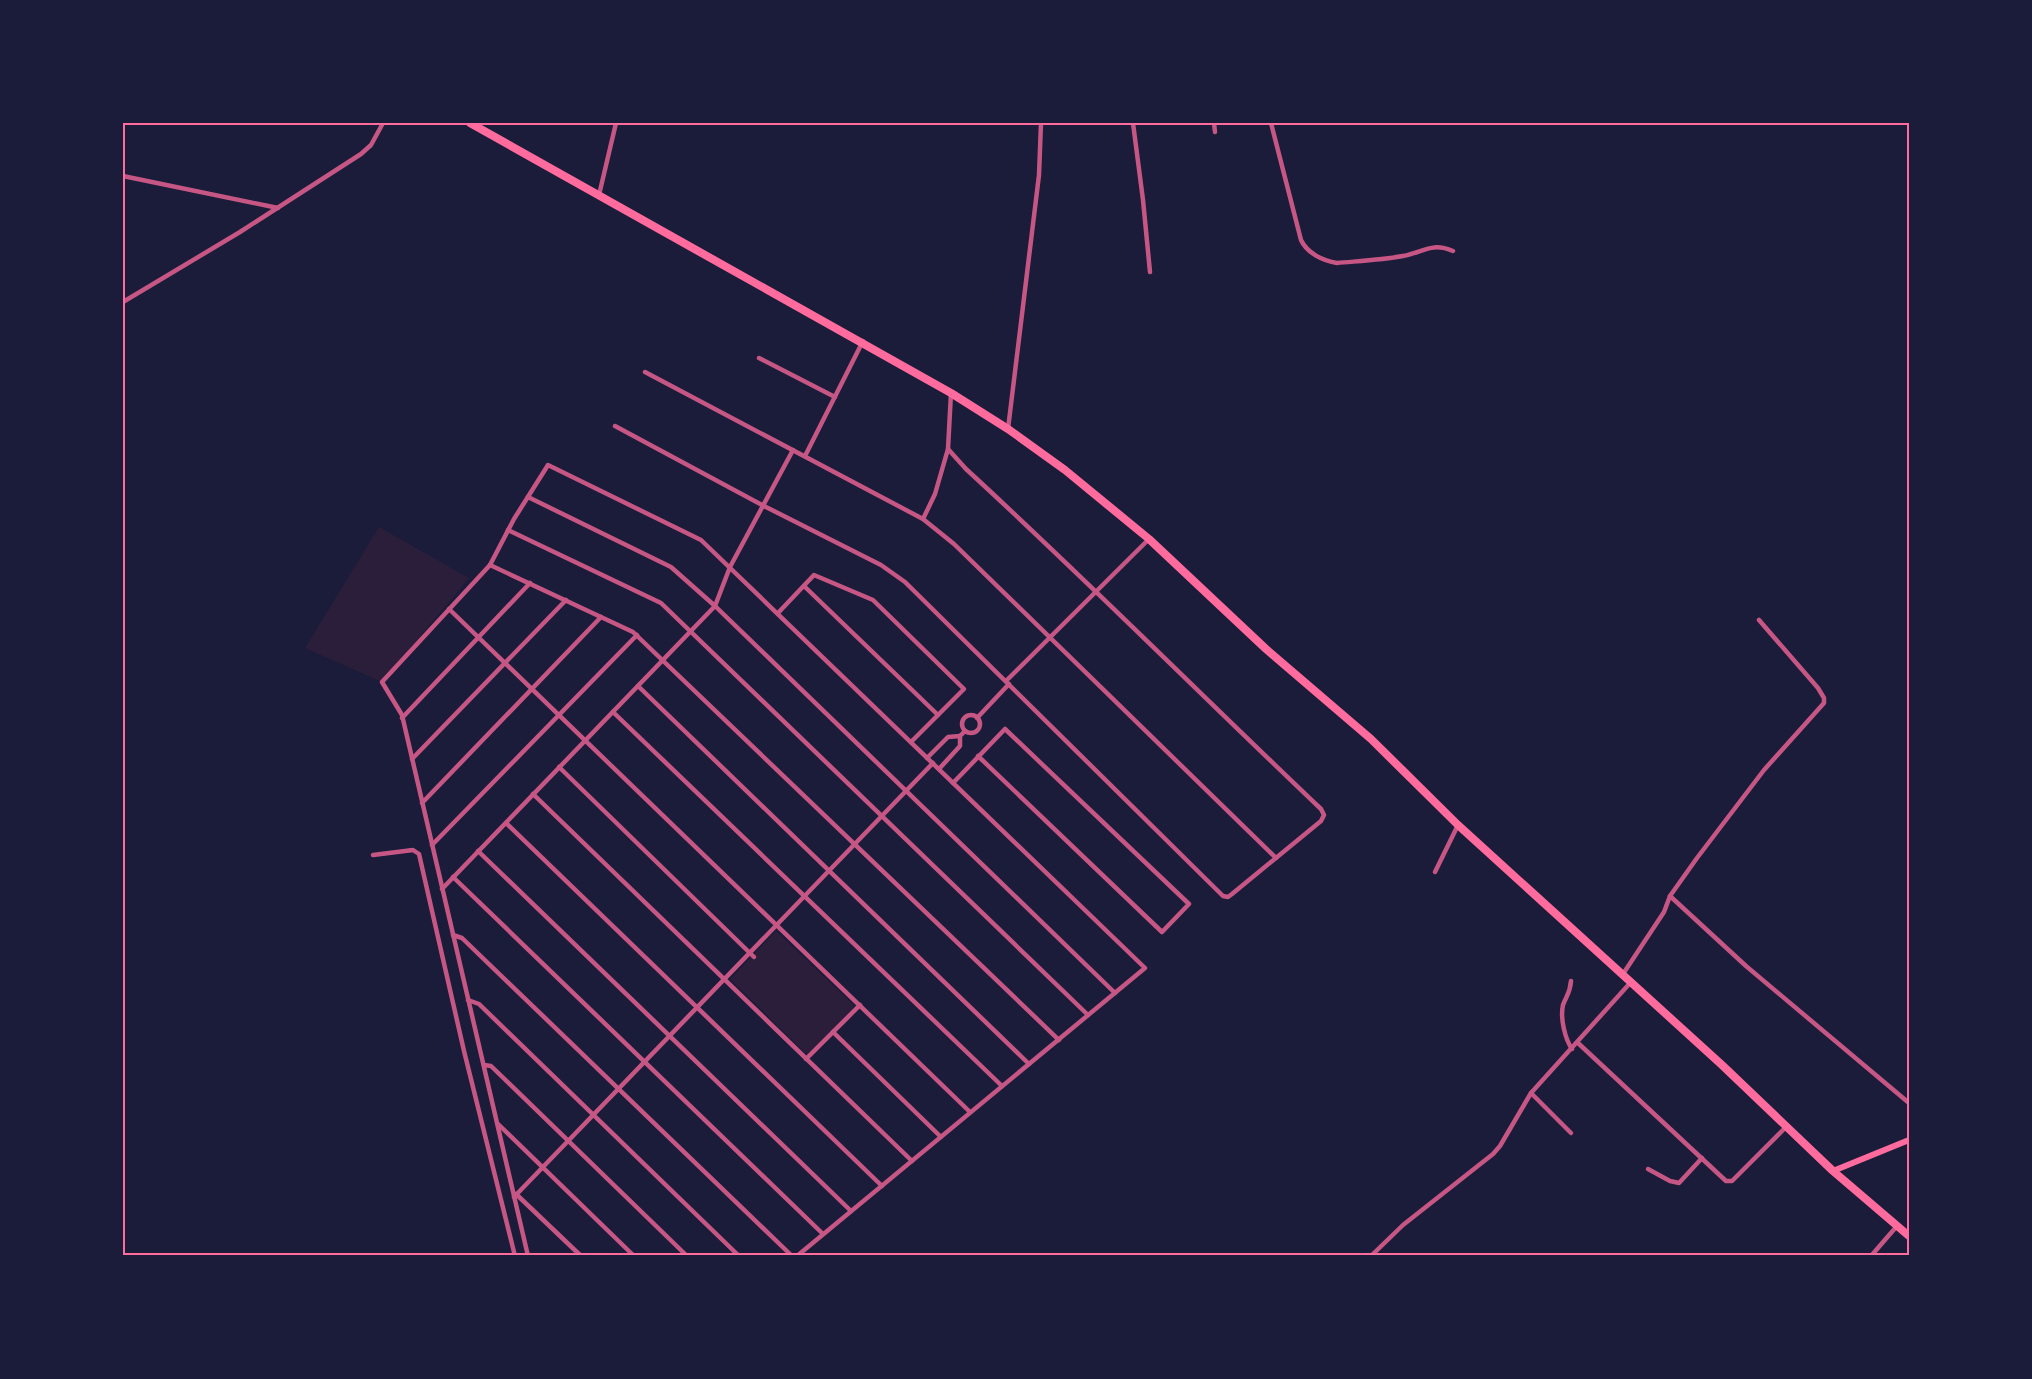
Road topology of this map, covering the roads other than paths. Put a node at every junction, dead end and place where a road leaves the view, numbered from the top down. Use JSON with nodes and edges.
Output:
{"nodes":[{"id":1,"x":383,"y":123,"type":"edge"},
{"id":2,"x":470,"y":123,"type":"edge"},
{"id":3,"x":616,"y":123,"type":"edge"},
{"id":4,"x":1041,"y":123,"type":"edge"},
{"id":5,"x":1133,"y":123,"type":"edge"},
{"id":6,"x":1214,"y":123,"type":"edge"},
{"id":7,"x":1271,"y":123,"type":"edge"},
{"id":8,"x":1215,"y":132,"type":"dead end"},
{"id":9,"x":123,"y":176,"type":"edge"},
{"id":10,"x":599,"y":195,"type":"junction"},
{"id":11,"x":278,"y":208,"type":"junction"},
{"id":12,"x":1453,"y":251,"type":"dead end"},
{"id":13,"x":1150,"y":272,"type":"dead end"},
{"id":14,"x":123,"y":302,"type":"edge"},
{"id":15,"x":862,"y":342,"type":"junction"},
{"id":16,"x":759,"y":357,"type":"dead end"},
{"id":17,"x":645,"y":372,"type":"dead end"},
{"id":18,"x":951,"y":393,"type":"junction"},
{"id":19,"x":835,"y":397,"type":"junction"},
{"id":20,"x":615,"y":426,"type":"dead end"},
{"id":21,"x":1008,"y":429,"type":"junction"},
{"id":22,"x":948,"y":449,"type":"junction"},
{"id":23,"x":793,"y":450,"type":"junction"},
{"id":24,"x":805,"y":456,"type":"junction"},
{"id":25,"x":528,"y":497,"type":"junction"},
{"id":26,"x":764,"y":506,"type":"junction"},
{"id":27,"x":923,"y":519,"type":"junction"},
{"id":28,"x":508,"y":530,"type":"junction"},
{"id":29,"x":1149,"y":539,"type":"junction"},
{"id":30,"x":490,"y":565,"type":"junction"},
{"id":31,"x":730,"y":567,"type":"junction"},
{"id":32,"x":530,"y":584,"type":"junction"},
{"id":33,"x":804,"y":586,"type":"junction"},
{"id":34,"x":1097,"y":591,"type":"junction"},
{"id":35,"x":566,"y":600,"type":"junction"},
{"id":36,"x":715,"y":606,"type":"junction"},
{"id":37,"x":449,"y":609,"type":"junction"},
{"id":38,"x":778,"y":613,"type":"junction"},
{"id":39,"x":601,"y":617,"type":"junction"},
{"id":40,"x":1759,"y":620,"type":"dead end"},
{"id":41,"x":691,"y":632,"type":"junction"},
{"id":42,"x":637,"y":635,"type":"junction"},
{"id":43,"x":479,"y":637,"type":"junction"},
{"id":44,"x":1050,"y":637,"type":"junction"},
{"id":45,"x":664,"y":659,"type":"junction"},
{"id":46,"x":505,"y":662,"type":"junction"},
{"id":47,"x":1007,"y":683,"type":"junction"},
{"id":48,"x":638,"y":686,"type":"junction"},
{"id":49,"x":532,"y":688,"type":"junction"},
{"id":50,"x":613,"y":712,"type":"junction"},
{"id":51,"x":559,"y":715,"type":"junction"},
{"id":52,"x":938,"y":715,"type":"junction"},
{"id":53,"x":402,"y":718,"type":"junction"},
{"id":54,"x":977,"y":718,"type":"junction"},
{"id":55,"x":965,"y":731,"type":"junction"},
{"id":56,"x":960,"y":736,"type":"junction"},
{"id":57,"x":586,"y":740,"type":"junction"},
{"id":58,"x":911,"y":742,"type":"junction"},
{"id":59,"x":978,"y":756,"type":"junction"},
{"id":60,"x":927,"y":758,"type":"junction"},
{"id":61,"x":412,"y":759,"type":"junction"},
{"id":62,"x":933,"y":764,"type":"junction"},
{"id":63,"x":559,"y":767,"type":"junction"},
{"id":64,"x":939,"y":769,"type":"junction"},
{"id":65,"x":953,"y":783,"type":"junction"},
{"id":66,"x":906,"y":791,"type":"junction"},
{"id":67,"x":533,"y":794,"type":"junction"},
{"id":68,"x":422,"y":803,"type":"junction"},
{"id":69,"x":882,"y":816,"type":"junction"},
{"id":70,"x":506,"y":823,"type":"junction"},
{"id":71,"x":1458,"y":825,"type":"junction"},
{"id":72,"x":855,"y":844,"type":"junction"},
{"id":73,"x":432,"y":845,"type":"junction"},
{"id":74,"x":478,"y":851,"type":"junction"},
{"id":75,"x":373,"y":855,"type":"dead end"},
{"id":76,"x":1276,"y":858,"type":"junction"},
{"id":77,"x":829,"y":871,"type":"junction"},
{"id":78,"x":1435,"y":872,"type":"dead end"},
{"id":79,"x":453,"y":877,"type":"junction"},
{"id":80,"x":442,"y":888,"type":"junction"},
{"id":81,"x":804,"y":896,"type":"junction"},
{"id":82,"x":1670,"y":896,"type":"junction"},
{"id":83,"x":777,"y":925,"type":"junction"},
{"id":84,"x":453,"y":935,"type":"junction"},
{"id":85,"x":752,"y":955,"type":"junction"},
{"id":86,"x":1623,"y":974,"type":"junction"},
{"id":87,"x":724,"y":979,"type":"junction"},
{"id":88,"x":1571,"y":981,"type":"dead end"},
{"id":89,"x":1631,"y":982,"type":"junction"},
{"id":90,"x":1115,"y":993,"type":"junction"},
{"id":91,"x":468,"y":1000,"type":"junction"},
{"id":92,"x":860,"y":1005,"type":"junction"},
{"id":93,"x":697,"y":1008,"type":"junction"},
{"id":94,"x":1088,"y":1016,"type":"junction"},
{"id":95,"x":833,"y":1032,"type":"junction"},
{"id":96,"x":670,"y":1036,"type":"junction"},
{"id":97,"x":1059,"y":1040,"type":"junction"},
{"id":98,"x":1578,"y":1043,"type":"junction"},
{"id":99,"x":1572,"y":1049,"type":"junction"},
{"id":100,"x":806,"y":1059,"type":"junction"},
{"id":101,"x":645,"y":1062,"type":"junction"},
{"id":102,"x":1029,"y":1064,"type":"junction"},
{"id":103,"x":483,"y":1065,"type":"junction"},
{"id":104,"x":1002,"y":1086,"type":"junction"},
{"id":105,"x":619,"y":1089,"type":"junction"},
{"id":106,"x":1531,"y":1093,"type":"junction"},
{"id":107,"x":1909,"y":1103,"type":"edge"},
{"id":108,"x":970,"y":1112,"type":"junction"},
{"id":109,"x":593,"y":1115,"type":"junction"},
{"id":110,"x":497,"y":1123,"type":"junction"},
{"id":111,"x":1786,"y":1127,"type":"junction"},
{"id":112,"x":1571,"y":1133,"type":"dead end"},
{"id":113,"x":941,"y":1137,"type":"junction"},
{"id":114,"x":1909,"y":1140,"type":"edge"},
{"id":115,"x":568,"y":1141,"type":"junction"},
{"id":116,"x":1702,"y":1158,"type":"junction"},
{"id":117,"x":912,"y":1161,"type":"junction"},
{"id":118,"x":543,"y":1167,"type":"junction"},
{"id":119,"x":1648,"y":1169,"type":"dead end"},
{"id":120,"x":1833,"y":1171,"type":"junction"},
{"id":121,"x":882,"y":1186,"type":"junction"},
{"id":122,"x":515,"y":1194,"type":"junction"},
{"id":123,"x":851,"y":1211,"type":"junction"},
{"id":124,"x":1897,"y":1225,"type":"junction"},
{"id":125,"x":823,"y":1234,"type":"junction"},
{"id":126,"x":1909,"y":1236,"type":"edge"},
{"id":127,"x":515,"y":1256,"type":"edge"},
{"id":128,"x":528,"y":1256,"type":"edge"},
{"id":129,"x":581,"y":1256,"type":"edge"},
{"id":130,"x":634,"y":1256,"type":"edge"},
{"id":131,"x":687,"y":1256,"type":"edge"},
{"id":132,"x":739,"y":1256,"type":"edge"},
{"id":133,"x":792,"y":1256,"type":"edge"},
{"id":134,"x":797,"y":1256,"type":"edge"},
{"id":135,"x":1371,"y":1256,"type":"edge"},
{"id":136,"x":1871,"y":1256,"type":"edge"}],
"edges":[{"from":1,"to":11,"type":"street"},
{"from":2,"to":10,"type":"highway"},
{"from":3,"to":10,"type":"street"},
{"from":4,"to":21,"type":"street"},
{"from":5,"to":13,"type":"street"},
{"from":6,"to":8,"type":"street"},
{"from":7,"to":12,"type":"street"},
{"from":9,"to":11,"type":"street"},
{"from":10,"to":15,"type":"highway"},
{"from":11,"to":14,"type":"street"},
{"from":15,"to":18,"type":"highway"},
{"from":15,"to":19,"type":"street"},
{"from":16,"to":19,"type":"street"},
{"from":17,"to":23,"type":"street"},
{"from":18,"to":21,"type":"highway"},
{"from":18,"to":22,"type":"street"},
{"from":19,"to":24,"type":"street"},
{"from":20,"to":26,"type":"street"},
{"from":21,"to":29,"type":"highway"},
{"from":22,"to":27,"type":"street"},
{"from":22,"to":34,"type":"street"},
{"from":23,"to":24,"type":"street"},
{"from":23,"to":26,"type":"street"},
{"from":24,"to":27,"type":"street"},
{"from":25,"to":28,"type":"street"},
{"from":25,"to":31,"type":"street"},
{"from":25,"to":36,"type":"street"},
{"from":26,"to":31,"type":"street"},
{"from":26,"to":47,"type":"street"},
{"from":27,"to":44,"type":"street"},
{"from":28,"to":30,"type":"street"},
{"from":28,"to":41,"type":"street"},
{"from":29,"to":34,"type":"street"},
{"from":29,"to":71,"type":"highway"},
{"from":30,"to":32,"type":"street"},
{"from":30,"to":37,"type":"street"},
{"from":31,"to":36,"type":"street"},
{"from":31,"to":38,"type":"street"},
{"from":32,"to":35,"type":"street"},
{"from":32,"to":43,"type":"street"},
{"from":33,"to":38,"type":"street"},
{"from":33,"to":52,"type":"street"},
{"from":33,"to":52,"type":"street"},
{"from":34,"to":44,"type":"street"},
{"from":34,"to":76,"type":"street"},
{"from":35,"to":39,"type":"street"},
{"from":35,"to":46,"type":"street"},
{"from":36,"to":41,"type":"street"},
{"from":36,"to":66,"type":"street"},
{"from":37,"to":43,"type":"street"},
{"from":37,"to":53,"type":"street"},
{"from":38,"to":58,"type":"street"},
{"from":39,"to":42,"type":"street"},
{"from":39,"to":49,"type":"street"},
{"from":40,"to":82,"type":"street"},
{"from":41,"to":45,"type":"street"},
{"from":41,"to":69,"type":"street"},
{"from":42,"to":45,"type":"street"},
{"from":42,"to":51,"type":"street"},
{"from":43,"to":46,"type":"street"},
{"from":43,"to":53,"type":"street"},
{"from":44,"to":47,"type":"street"},
{"from":44,"to":76,"type":"street"},
{"from":45,"to":48,"type":"street"},
{"from":45,"to":72,"type":"street"},
{"from":46,"to":49,"type":"street"},
{"from":46,"to":61,"type":"street"},
{"from":47,"to":54,"type":"street"},
{"from":47,"to":76,"type":"street"},
{"from":48,"to":50,"type":"street"},
{"from":48,"to":77,"type":"street"},
{"from":49,"to":51,"type":"street"},
{"from":49,"to":68,"type":"street"},
{"from":50,"to":57,"type":"street"},
{"from":50,"to":81,"type":"street"},
{"from":51,"to":57,"type":"street"},
{"from":51,"to":73,"type":"street"},
{"from":52,"to":58,"type":"street"},
{"from":53,"to":61,"type":"street"},
{"from":54,"to":55,"type":"street"},
{"from":54,"to":55,"type":"street"},
{"from":55,"to":56,"type":"street"},
{"from":56,"to":60,"type":"street"},
{"from":56,"to":64,"type":"street"},
{"from":57,"to":63,"type":"street"},
{"from":57,"to":83,"type":"street"},
{"from":58,"to":60,"type":"street"},
{"from":59,"to":59,"type":"street"},
{"from":59,"to":65,"type":"street"},
{"from":60,"to":62,"type":"street"},
{"from":61,"to":68,"type":"street"},
{"from":62,"to":64,"type":"street"},
{"from":62,"to":66,"type":"street"},
{"from":63,"to":67,"type":"street"},
{"from":63,"to":85,"type":"street"},
{"from":64,"to":65,"type":"street"},
{"from":65,"to":90,"type":"street"},
{"from":66,"to":69,"type":"street"},
{"from":66,"to":90,"type":"street"},
{"from":67,"to":70,"type":"street"},
{"from":67,"to":87,"type":"street"},
{"from":68,"to":73,"type":"street"},
{"from":69,"to":72,"type":"street"},
{"from":69,"to":94,"type":"street"},
{"from":70,"to":74,"type":"street"},
{"from":70,"to":93,"type":"street"},
{"from":71,"to":78,"type":"street"},
{"from":71,"to":86,"type":"highway"},
{"from":72,"to":77,"type":"street"},
{"from":72,"to":97,"type":"street"},
{"from":73,"to":80,"type":"street"},
{"from":74,"to":79,"type":"street"},
{"from":74,"to":96,"type":"street"},
{"from":75,"to":127,"type":"street"},
{"from":77,"to":81,"type":"street"},
{"from":77,"to":102,"type":"street"},
{"from":79,"to":80,"type":"street"},
{"from":79,"to":101,"type":"street"},
{"from":80,"to":84,"type":"street"},
{"from":81,"to":83,"type":"street"},
{"from":81,"to":104,"type":"street"},
{"from":82,"to":86,"type":"street"},
{"from":82,"to":107,"type":"street"},
{"from":83,"to":85,"type":"street"},
{"from":83,"to":92,"type":"street"},
{"from":84,"to":91,"type":"street"},
{"from":84,"to":105,"type":"street"},
{"from":85,"to":87,"type":"street"},
{"from":86,"to":89,"type":"highway"},
{"from":87,"to":93,"type":"street"},
{"from":87,"to":100,"type":"street"},
{"from":88,"to":99,"type":"street"},
{"from":89,"to":98,"type":"street"},
{"from":89,"to":111,"type":"highway"},
{"from":90,"to":94,"type":"street"},
{"from":91,"to":103,"type":"street"},
{"from":91,"to":109,"type":"street"},
{"from":92,"to":95,"type":"street"},
{"from":92,"to":108,"type":"street"},
{"from":93,"to":96,"type":"street"},
{"from":93,"to":121,"type":"street"},
{"from":94,"to":97,"type":"street"},
{"from":95,"to":100,"type":"street"},
{"from":95,"to":113,"type":"street"},
{"from":96,"to":101,"type":"street"},
{"from":96,"to":123,"type":"street"},
{"from":97,"to":102,"type":"street"},
{"from":98,"to":99,"type":"street"},
{"from":98,"to":116,"type":"street"},
{"from":99,"to":106,"type":"street"},
{"from":100,"to":117,"type":"street"},
{"from":101,"to":105,"type":"street"},
{"from":101,"to":125,"type":"street"},
{"from":102,"to":104,"type":"street"},
{"from":103,"to":110,"type":"street"},
{"from":103,"to":115,"type":"street"},
{"from":104,"to":108,"type":"street"},
{"from":105,"to":109,"type":"street"},
{"from":105,"to":133,"type":"street"},
{"from":106,"to":112,"type":"street"},
{"from":106,"to":135,"type":"street"},
{"from":108,"to":113,"type":"street"},
{"from":109,"to":115,"type":"street"},
{"from":109,"to":132,"type":"street"},
{"from":110,"to":118,"type":"street"},
{"from":110,"to":122,"type":"street"},
{"from":111,"to":116,"type":"street"},
{"from":111,"to":120,"type":"highway"},
{"from":113,"to":117,"type":"street"},
{"from":114,"to":120,"type":"main road"},
{"from":115,"to":118,"type":"street"},
{"from":115,"to":131,"type":"street"},
{"from":116,"to":119,"type":"street"},
{"from":117,"to":121,"type":"street"},
{"from":118,"to":122,"type":"street"},
{"from":118,"to":130,"type":"street"},
{"from":120,"to":124,"type":"highway"},
{"from":121,"to":123,"type":"street"},
{"from":122,"to":128,"type":"street"},
{"from":122,"to":129,"type":"street"},
{"from":123,"to":125,"type":"street"},
{"from":124,"to":126,"type":"highway"},
{"from":124,"to":136,"type":"street"},
{"from":125,"to":134,"type":"street"}]}
